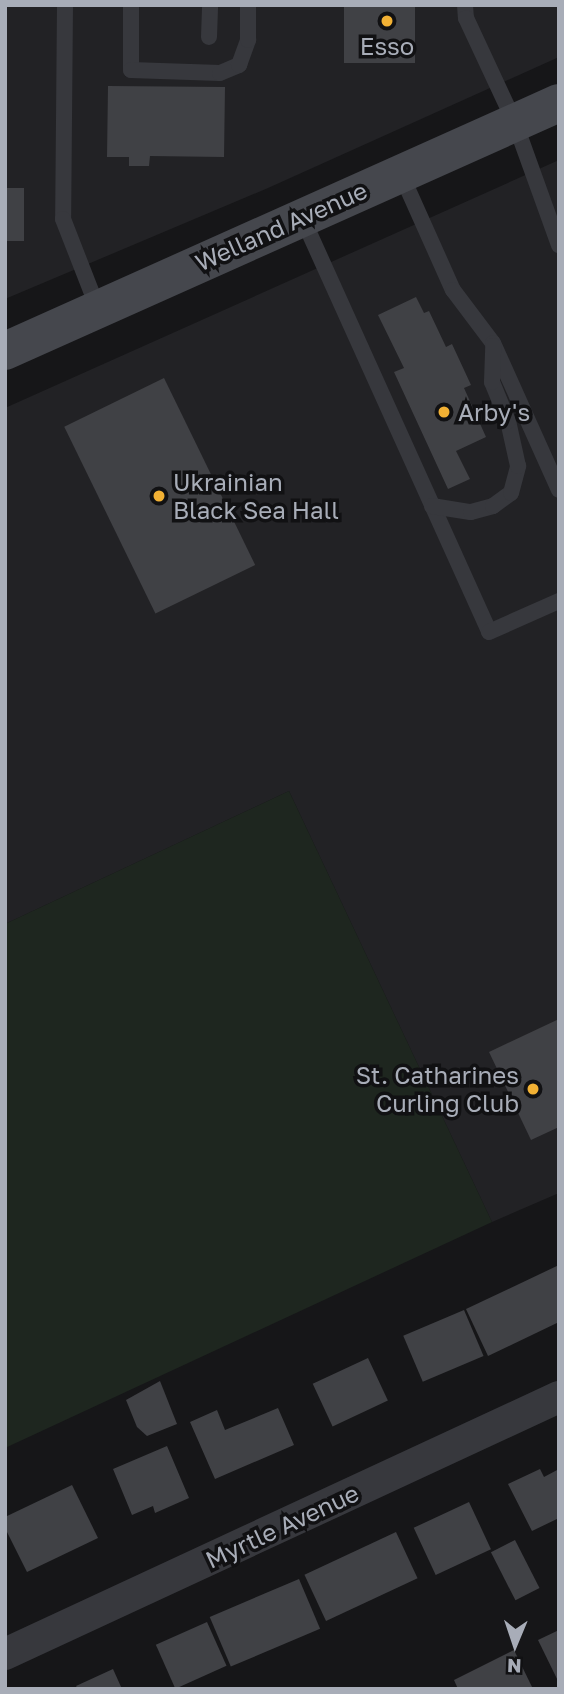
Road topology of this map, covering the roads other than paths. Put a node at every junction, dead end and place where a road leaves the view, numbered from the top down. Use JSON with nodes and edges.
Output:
{"nodes":[{"id":1,"x":65,"y":5,"type":"edge"},
{"id":2,"x":131,"y":5,"type":"edge"},
{"id":3,"x":210,"y":5,"type":"edge"},
{"id":4,"x":248,"y":5,"type":"edge"},
{"id":5,"x":466,"y":5,"type":"edge"},
{"id":6,"x":209,"y":37,"type":"dead end"},
{"id":7,"x":559,"y":103,"type":"edge"},
{"id":8,"x":515,"y":123,"type":"junction"},
{"id":9,"x":401,"y":173,"type":"junction"},
{"id":10,"x":302,"y":217,"type":"junction"},
{"id":11,"x":559,"y":245,"type":"edge"},
{"id":12,"x":98,"y":309,"type":"junction"},
{"id":13,"x":494,"y":343,"type":"junction"},
{"id":14,"x":5,"y":351,"type":"edge"},
{"id":15,"x":559,"y":490,"type":"edge"},
{"id":16,"x":432,"y":506,"type":"junction"},
{"id":17,"x":559,"y":601,"type":"edge"},
{"id":18,"x":559,"y":1397,"type":"edge"},
{"id":19,"x":5,"y":1654,"type":"edge"}],
"edges":[{"from":1,"to":12,"type":"lane"},
{"from":2,"to":4,"type":"lane"},
{"from":3,"to":6,"type":"lane"},
{"from":5,"to":8,"type":"lane"},
{"from":7,"to":8,"type":"main road","name":"Welland Avenue"},
{"from":8,"to":9,"type":"main road","name":"Welland Avenue"},
{"from":8,"to":11,"type":"lane"},
{"from":9,"to":10,"type":"main road","name":"Welland Avenue"},
{"from":9,"to":13,"type":"lane"},
{"from":10,"to":12,"type":"main road","name":"Welland Avenue"},
{"from":10,"to":16,"type":"lane"},
{"from":12,"to":14,"type":"main road","name":"Welland Avenue"},
{"from":13,"to":15,"type":"lane"},
{"from":13,"to":16,"type":"lane"},
{"from":16,"to":17,"type":"lane"},
{"from":18,"to":19,"type":"street","name":"Myrtle Avenue"}]}
